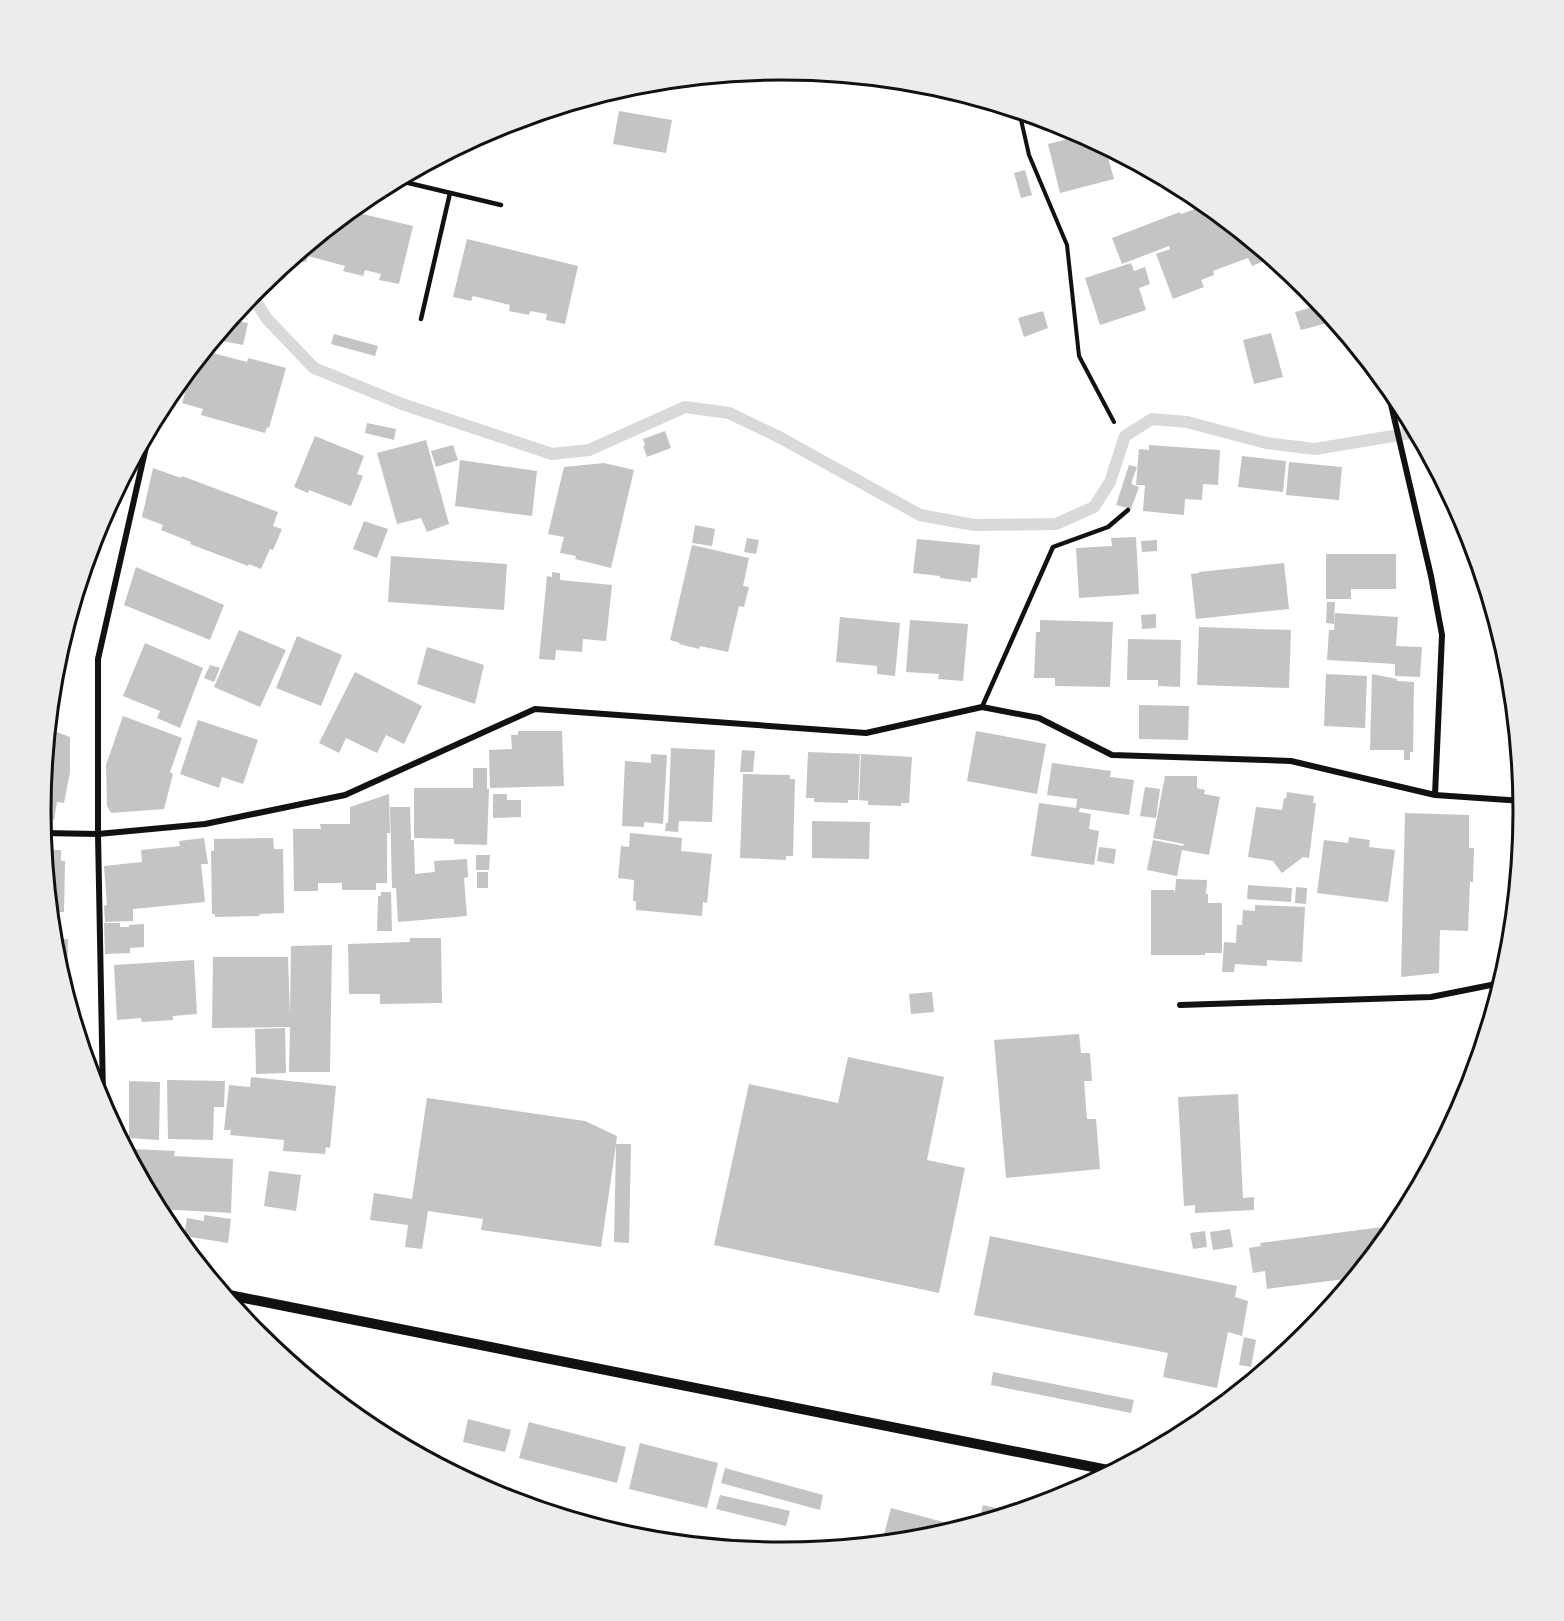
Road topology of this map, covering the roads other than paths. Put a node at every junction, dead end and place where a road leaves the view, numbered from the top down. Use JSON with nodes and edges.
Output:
{"nodes":[{"id":1,"x":408,"y":183,"type":"edge"},
{"id":2,"x":450,"y":193,"type":"junction"},
{"id":3,"x":501,"y":205,"type":"dead end"},
{"id":4,"x":421,"y":319,"type":"dead end"},
{"id":5,"x":1391,"y":406,"type":"edge"},
{"id":6,"x":146,"y":450,"type":"edge"},
{"id":7,"x":1128,"y":510,"type":"dead end"},
{"id":8,"x":982,"y":707,"type":"junction"},
{"id":9,"x":1435,"y":795,"type":"junction"},
{"id":10,"x":1513,"y":800,"type":"edge"},
{"id":11,"x":52,"y":832,"type":"edge"},
{"id":12,"x":98,"y":834,"type":"junction"},
{"id":13,"x":1492,"y":985,"type":"edge"},
{"id":14,"x":1180,"y":1005,"type":"dead end"},
{"id":15,"x":103,"y":1079,"type":"edge"},
{"id":16,"x":236,"y":1296,"type":"edge"},
{"id":17,"x":1101,"y":1468,"type":"edge"}],
"edges":[{"from":1,"to":2,"type":"lane"},
{"from":2,"to":3,"type":"lane"},
{"from":2,"to":4,"type":"lane"},
{"from":5,"to":9,"type":"street"},
{"from":6,"to":12,"type":"street"},
{"from":7,"to":8,"type":"lane"},
{"from":8,"to":9,"type":"street"},
{"from":8,"to":12,"type":"street"},
{"from":9,"to":10,"type":"street"},
{"from":11,"to":12,"type":"street"},
{"from":12,"to":15,"type":"street"},
{"from":13,"to":14,"type":"street"},
{"from":16,"to":17,"type":"street"}]}
